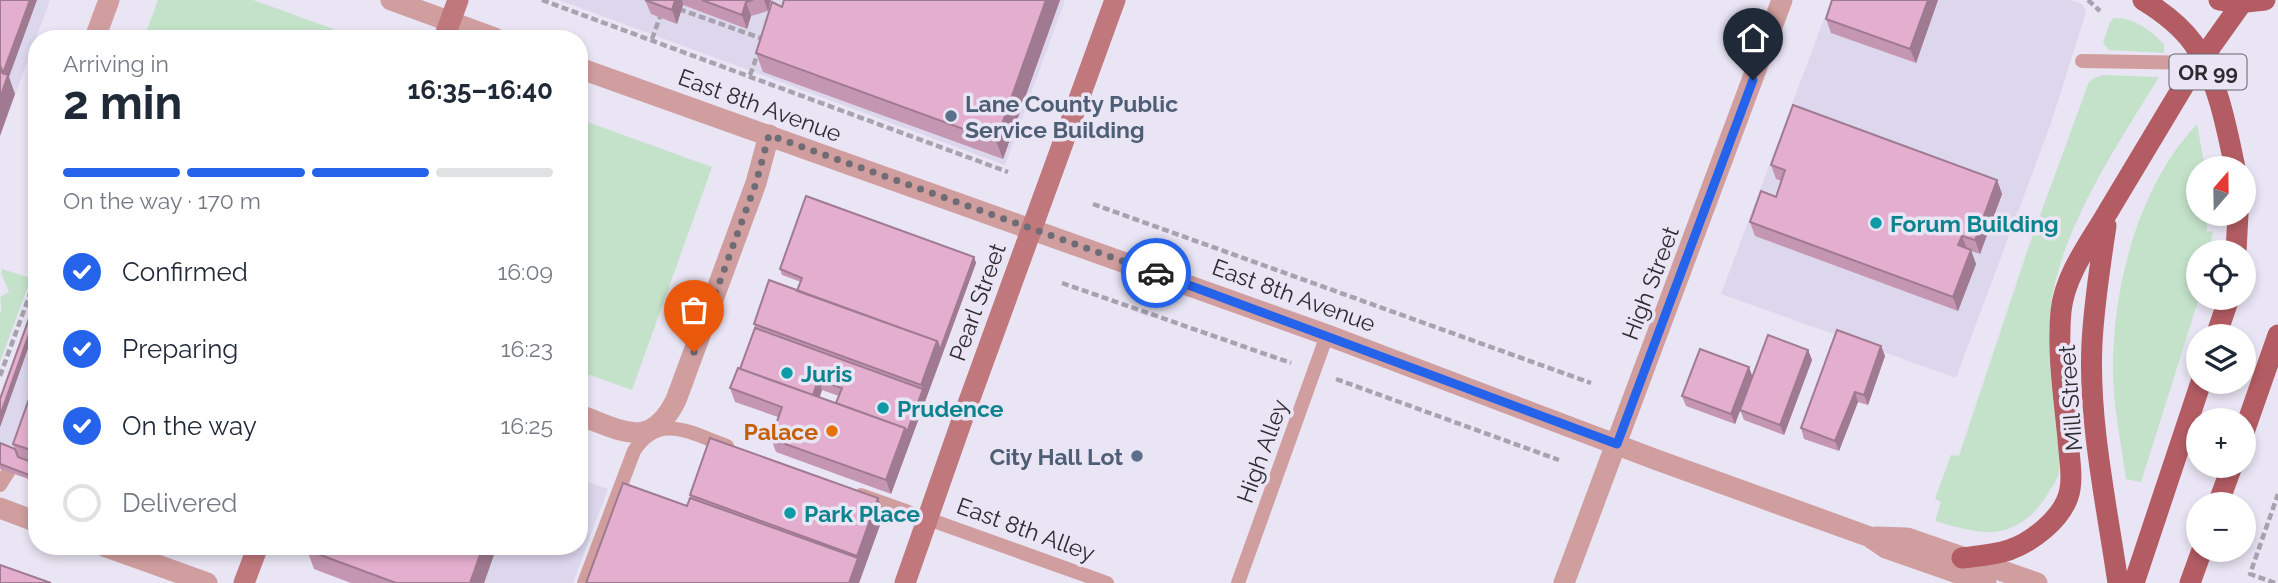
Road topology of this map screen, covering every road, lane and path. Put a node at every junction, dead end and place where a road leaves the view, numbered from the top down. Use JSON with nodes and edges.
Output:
{"nodes":[{"id":1,"x":109,"y":0,"type":"edge"},
{"id":2,"x":391,"y":0,"type":"edge"},
{"id":3,"x":458,"y":0,"type":"edge"},
{"id":4,"x":542,"y":0,"type":"edge"},
{"id":5,"x":1115,"y":0,"type":"edge"},
{"id":6,"x":1782,"y":0,"type":"edge"},
{"id":7,"x":2088,"y":0,"type":"edge"},
{"id":8,"x":2143,"y":0,"type":"edge"},
{"id":9,"x":2220,"y":0,"type":"edge"},
{"id":10,"x":2244,"y":0,"type":"edge"},
{"id":11,"x":2266,"y":0,"type":"edge"},
{"id":12,"x":677,"y":8,"type":"edge"},
{"id":13,"x":662,"y":10,"type":"edge"},
{"id":14,"x":2100,"y":12,"type":"dead end"},
{"id":15,"x":98,"y":30,"type":"edge"},
{"id":16,"x":447,"y":30,"type":"edge"},
{"id":17,"x":766,"y":32,"type":"edge"},
{"id":18,"x":652,"y":39,"type":"junction"},
{"id":19,"x":763,"y":39,"type":"junction"},
{"id":20,"x":2082,"y":61,"type":"dead end"},
{"id":21,"x":2206,"y":63,"type":"junction"},
{"id":22,"x":588,"y":71,"type":"edge"},
{"id":23,"x":750,"y":75,"type":"junction"},
{"id":24,"x":769,"y":135,"type":"junction"},
{"id":25,"x":2233,"y":156,"type":"edge"},
{"id":26,"x":1008,"y":172,"type":"dead end"},
{"id":27,"x":1093,"y":204,"type":"dead end"},
{"id":28,"x":2109,"y":210,"type":"junction"},
{"id":29,"x":1033,"y":228,"type":"junction"},
{"id":30,"x":28,"y":300,"type":"edge"},
{"id":31,"x":1327,"y":335,"type":"junction"},
{"id":32,"x":2278,"y":335,"type":"edge"},
{"id":33,"x":0,"y":376,"type":"edge"},
{"id":34,"x":1591,"y":383,"type":"dead end"},
{"id":35,"x":2197,"y":394,"type":"edge"},
{"id":36,"x":2252,"y":408,"type":"edge"},
{"id":37,"x":588,"y":418,"type":"edge"},
{"id":38,"x":651,"y":431,"type":"junction"},
{"id":39,"x":1617,"y":444,"type":"junction"},
{"id":40,"x":22,"y":446,"type":"edge"},
{"id":41,"x":746,"y":453,"type":"edge"},
{"id":42,"x":0,"y":485,"type":"edge"},
{"id":43,"x":848,"y":490,"type":"edge"},
{"id":44,"x":2278,"y":494,"type":"edge"},
{"id":45,"x":0,"y":508,"type":"edge"},
{"id":46,"x":928,"y":517,"type":"junction"},
{"id":47,"x":28,"y":519,"type":"edge"},
{"id":48,"x":1870,"y":537,"type":"junction"},
{"id":49,"x":129,"y":555,"type":"edge"},
{"id":50,"x":255,"y":555,"type":"edge"},
{"id":51,"x":1962,"y":558,"type":"junction"},
{"id":52,"x":2198,"y":562,"type":"edge"},
{"id":53,"x":206,"y":583,"type":"edge"},
{"id":54,"x":244,"y":583,"type":"edge"},
{"id":55,"x":584,"y":583,"type":"edge"},
{"id":56,"x":905,"y":583,"type":"edge"},
{"id":57,"x":1107,"y":583,"type":"edge"},
{"id":58,"x":1238,"y":583,"type":"edge"},
{"id":59,"x":1564,"y":583,"type":"edge"},
{"id":60,"x":1986,"y":583,"type":"edge"},
{"id":61,"x":2037,"y":583,"type":"edge"},
{"id":62,"x":2118,"y":583,"type":"edge"},
{"id":63,"x":2134,"y":583,"type":"edge"},
{"id":64,"x":2190,"y":583,"type":"edge"},
{"id":65,"x":2275,"y":583,"type":"edge"}],
"edges":[{"from":1,"to":15,"type":"street"},
{"from":2,"to":16,"type":"street"},
{"from":3,"to":16,"type":"main road"},
{"from":4,"to":18,"type":"path"},
{"from":5,"to":29,"type":"main road","name":"Pearl Street"},
{"from":6,"to":39,"type":"street","name":"High Street"},
{"from":7,"to":14,"type":"path"},
{"from":8,"to":21,"type":"main road","number":"OR 99"},
{"from":9,"to":11,"type":"main road"},
{"from":10,"to":28,"type":"main road","bridge":true},
{"from":12,"to":19,"type":"path"},
{"from":13,"to":18,"type":"path"},
{"from":17,"to":19,"type":"path"},
{"from":18,"to":23,"type":"path"},
{"from":19,"to":23,"type":"path"},
{"from":20,"to":21,"type":"lane"},
{"from":21,"to":25,"type":"main road","number":"OR 99"},
{"from":22,"to":24,"type":"street","name":"East 8th Avenue"},
{"from":23,"to":26,"type":"path"},
{"from":24,"to":29,"type":"street","name":"East 8th Avenue"},
{"from":24,"to":38,"type":"street"},
{"from":27,"to":34,"type":"path"},
{"from":28,"to":51,"type":"main road"},
{"from":28,"to":62,"type":"main road","name":"Mill Street"},
{"from":29,"to":31,"type":"street","name":"East 8th Avenue"},
{"from":29,"to":46,"type":"main road","name":"Pearl Street"},
{"from":30,"to":33,"type":"path"},
{"from":31,"to":39,"type":"street","name":"East 8th Avenue"},
{"from":31,"to":58,"type":"lane","name":"High Alley"},
{"from":32,"to":36,"type":"main road"},
{"from":35,"to":63,"type":"main road"},
{"from":37,"to":38,"type":"street"},
{"from":38,"to":41,"type":"lane"},
{"from":38,"to":55,"type":"lane"},
{"from":39,"to":48,"type":"street","name":"East 8th Avenue"},
{"from":39,"to":59,"type":"street","name":"High Street"},
{"from":40,"to":42,"type":"lane"},
{"from":43,"to":46,"type":"lane","name":"East 8th Alley"},
{"from":44,"to":65,"type":"path"},
{"from":45,"to":47,"type":"street"},
{"from":46,"to":56,"type":"main road","name":"Pearl Street"},
{"from":46,"to":57,"type":"lane","name":"East 8th Alley"},
{"from":48,"to":51,"type":"street","name":"East 8th Avenue"},
{"from":48,"to":60,"type":"street","name":"East 8th Avenue"},
{"from":49,"to":53,"type":"street"},
{"from":50,"to":54,"type":"main road"},
{"from":51,"to":61,"type":"street","name":"East 8th Avenue"},
{"from":52,"to":64,"type":"main road"}]}
